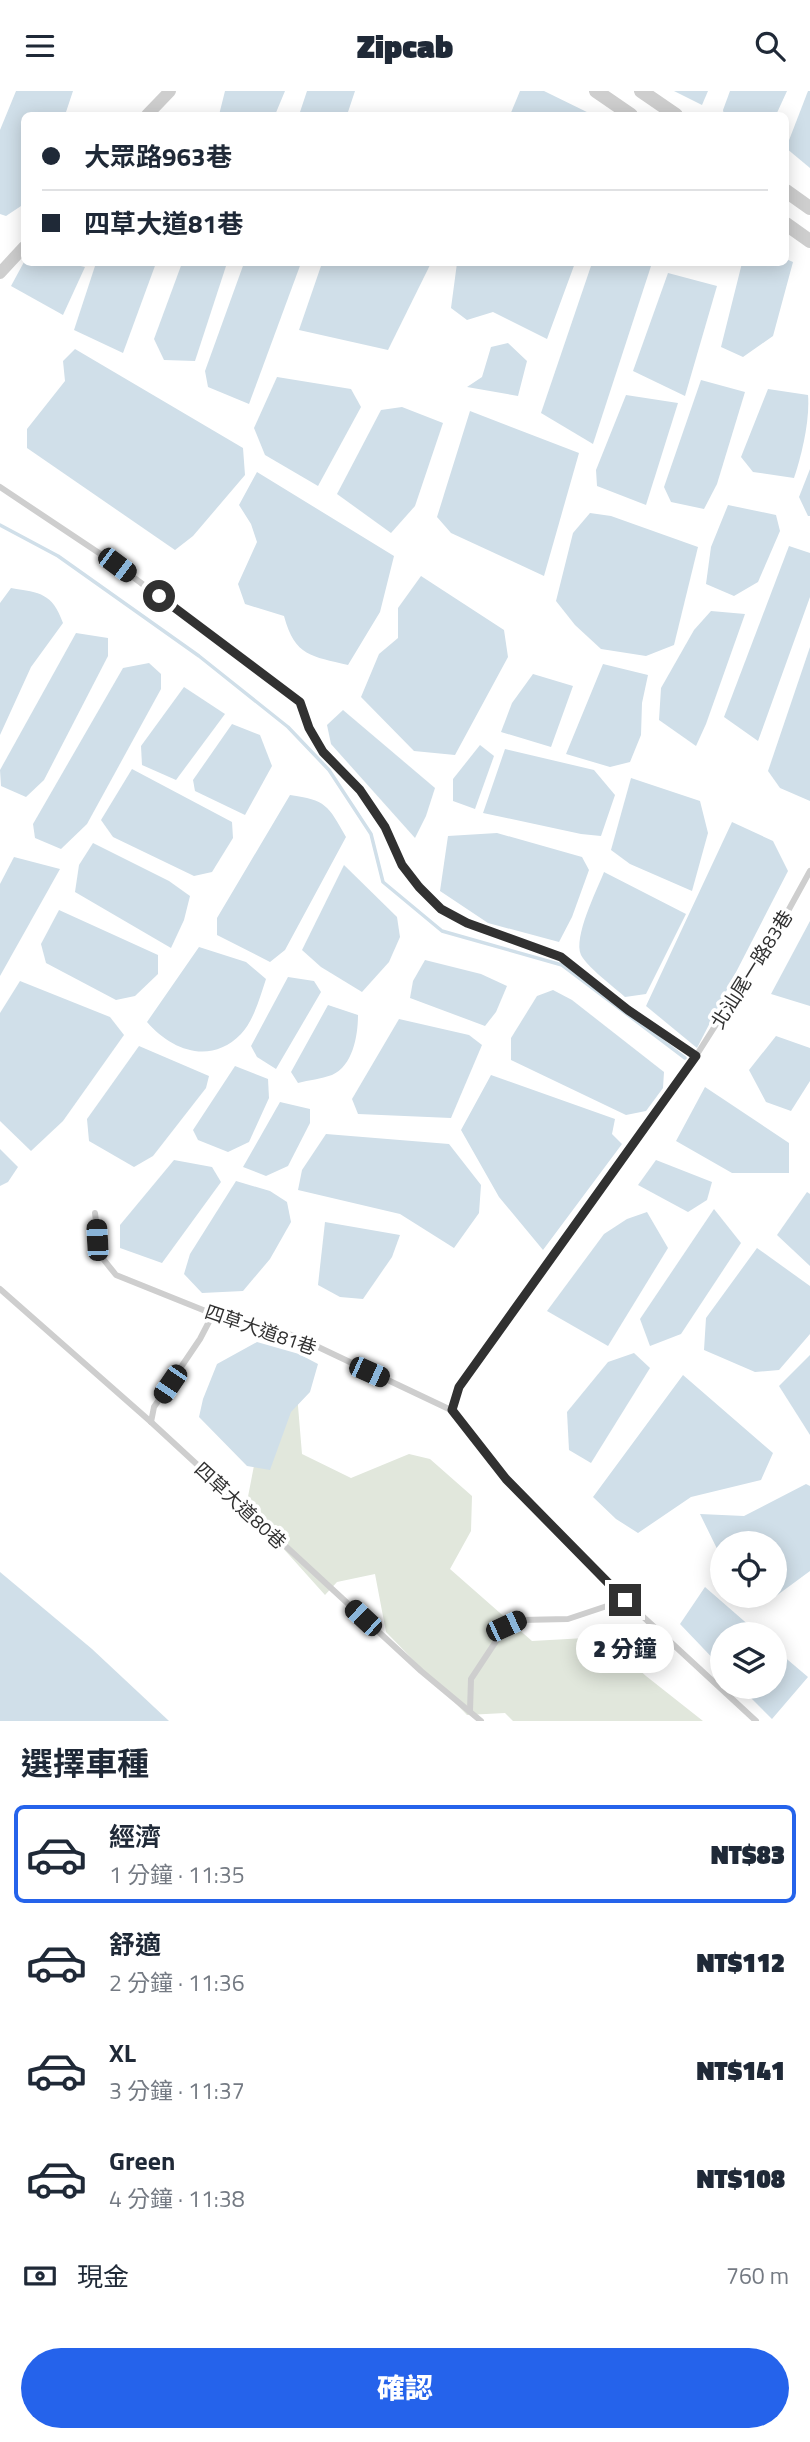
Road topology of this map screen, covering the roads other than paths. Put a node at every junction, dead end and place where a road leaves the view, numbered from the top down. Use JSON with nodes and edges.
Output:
{"nodes":[{"id":1,"x":170,"y":91,"type":"edge"},
{"id":2,"x":596,"y":91,"type":"edge"},
{"id":3,"x":640,"y":91,"type":"edge"},
{"id":4,"x":150,"y":112,"type":"edge"},
{"id":5,"x":627,"y":112,"type":"edge"},
{"id":6,"x":672,"y":112,"type":"edge"},
{"id":7,"x":789,"y":193,"type":"edge"},
{"id":8,"x":810,"y":208,"type":"edge"},
{"id":9,"x":789,"y":226,"type":"edge"},
{"id":10,"x":810,"y":241,"type":"edge"},
{"id":11,"x":21,"y":250,"type":"edge"},
{"id":12,"x":0,"y":273,"type":"edge"},
{"id":13,"x":0,"y":487,"type":"edge"},
{"id":14,"x":810,"y":871,"type":"edge"},
{"id":15,"x":696,"y":1056,"type":"junction"},
{"id":16,"x":95,"y":1213,"type":"dead end"},
{"id":17,"x":0,"y":1289,"type":"edge"},
{"id":18,"x":213,"y":1314,"type":"junction"},
{"id":19,"x":452,"y":1410,"type":"junction"},
{"id":20,"x":151,"y":1422,"type":"junction"},
{"id":21,"x":625,"y":1600,"type":"junction"},
{"id":22,"x":470,"y":1711,"type":"junction"},
{"id":23,"x":481,"y":1721,"type":"edge"},
{"id":24,"x":756,"y":1721,"type":"edge"}],
"edges":[{"from":1,"to":4,"type":"street"},
{"from":2,"to":5,"type":"street"},
{"from":3,"to":6,"type":"street"},
{"from":7,"to":8,"type":"street"},
{"from":9,"to":10,"type":"street"},
{"from":11,"to":12,"type":"street"},
{"from":13,"to":15,"type":"lane"},
{"from":14,"to":15,"type":"lane","name":"北汕尾一路83巷"},
{"from":15,"to":19,"type":"lane","name":"北汕尾一路83巷"},
{"from":16,"to":18,"type":"lane","name":"四草大道81巷"},
{"from":17,"to":20,"type":"lane","name":"四草大道80巷"},
{"from":18,"to":19,"type":"lane","name":"四草大道81巷"},
{"from":18,"to":20,"type":"lane"},
{"from":19,"to":21,"type":"lane","name":"四草大道81巷"},
{"from":20,"to":22,"type":"lane","name":"四草大道80巷"},
{"from":21,"to":22,"type":"lane"},
{"from":21,"to":24,"type":"lane","name":"四草大道81巷"},
{"from":22,"to":23,"type":"lane","name":"四草大道80巷"}]}
